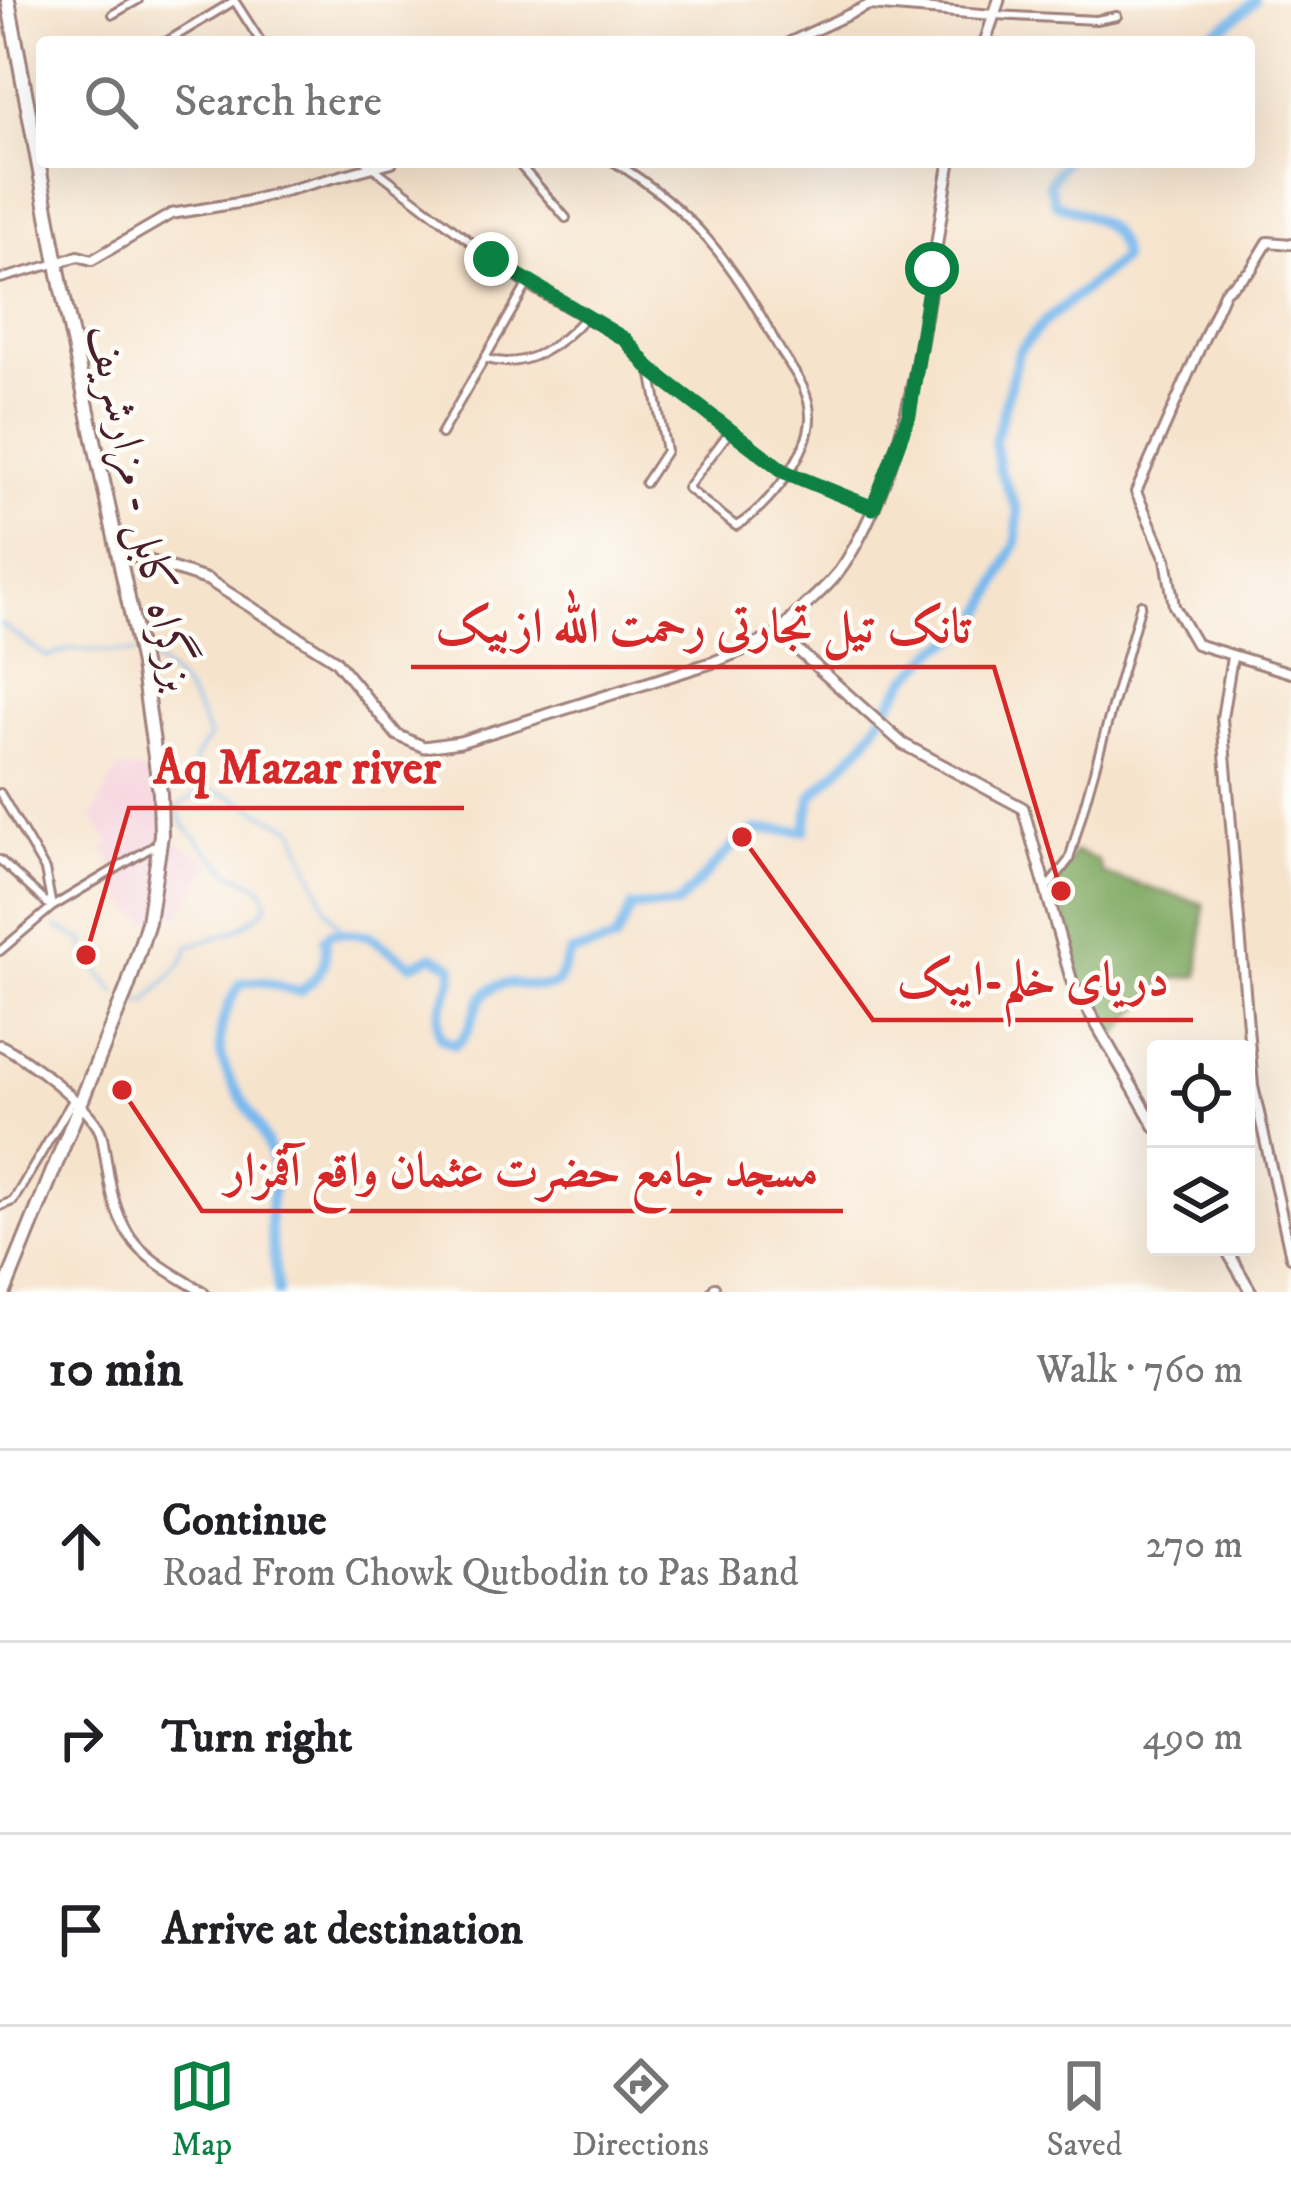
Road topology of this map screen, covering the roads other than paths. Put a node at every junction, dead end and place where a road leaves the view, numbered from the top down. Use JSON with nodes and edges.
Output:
{"nodes":[{"id":1,"x":8,"y":0,"type":"edge"},
{"id":2,"x":138,"y":0,"type":"edge"},
{"id":3,"x":234,"y":0,"type":"edge"},
{"id":4,"x":999,"y":0,"type":"edge"},
{"id":5,"x":113,"y":14,"type":"dead end"},
{"id":6,"x":994,"y":15,"type":"junction"},
{"id":7,"x":1117,"y":16,"type":"dead end"},
{"id":8,"x":176,"y":36,"type":"edge"},
{"id":9,"x":257,"y":36,"type":"edge"},
{"id":10,"x":803,"y":36,"type":"edge"},
{"id":11,"x":987,"y":36,"type":"edge"},
{"id":12,"x":36,"y":153,"type":"edge"},
{"id":13,"x":39,"y":168,"type":"edge"},
{"id":14,"x":356,"y":168,"type":"edge"},
{"id":15,"x":374,"y":168,"type":"edge"},
{"id":16,"x":522,"y":168,"type":"edge"},
{"id":17,"x":622,"y":168,"type":"edge"},
{"id":18,"x":949,"y":168,"type":"edge"},
{"id":19,"x":566,"y":218,"type":"dead end"},
{"id":20,"x":1291,"y":244,"type":"edge"},
{"id":21,"x":56,"y":263,"type":"junction"},
{"id":22,"x":0,"y":279,"type":"edge"},
{"id":23,"x":526,"y":285,"type":"junction"},
{"id":24,"x":586,"y":316,"type":"junction"},
{"id":25,"x":487,"y":359,"type":"junction"},
{"id":26,"x":651,"y":370,"type":"junction"},
{"id":27,"x":730,"y":430,"type":"junction"},
{"id":28,"x":442,"y":434,"type":"dead end"},
{"id":29,"x":785,"y":472,"type":"junction"},
{"id":30,"x":645,"y":483,"type":"dead end"},
{"id":31,"x":873,"y":508,"type":"junction"},
{"id":32,"x":119,"y":551,"type":"junction"},
{"id":33,"x":1142,"y":604,"type":"dead end"},
{"id":34,"x":780,"y":634,"type":"junction"},
{"id":35,"x":1232,"y":657,"type":"junction"},
{"id":36,"x":1291,"y":673,"type":"edge"},
{"id":37,"x":0,"y":794,"type":"edge"},
{"id":38,"x":160,"y":843,"type":"junction"},
{"id":39,"x":0,"y":860,"type":"edge"},
{"id":40,"x":1047,"y":888,"type":"junction"},
{"id":41,"x":52,"y":908,"type":"junction"},
{"id":42,"x":0,"y":930,"type":"edge"},
{"id":43,"x":11,"y":940,"type":"junction"},
{"id":44,"x":0,"y":951,"type":"edge"},
{"id":45,"x":0,"y":1045,"type":"edge"},
{"id":46,"x":76,"y":1102,"type":"junction"},
{"id":47,"x":1147,"y":1112,"type":"edge"},
{"id":48,"x":0,"y":1206,"type":"edge"},
{"id":49,"x":1230,"y":1256,"type":"edge"},
{"id":50,"x":1291,"y":1257,"type":"edge"},
{"id":51,"x":4,"y":1292,"type":"edge"},
{"id":52,"x":203,"y":1292,"type":"edge"},
{"id":53,"x":1251,"y":1292,"type":"edge"}],
"edges":[{"from":1,"to":12,"type":"highway","name":"بزرگراه کابل - مزارشریف"},
{"from":2,"to":5,"type":"street"},
{"from":3,"to":8,"type":"street"},
{"from":3,"to":9,"type":"street"},
{"from":4,"to":6,"type":"main road"},
{"from":6,"to":7,"type":"street"},
{"from":6,"to":10,"type":"street"},
{"from":6,"to":11,"type":"main road"},
{"from":13,"to":21,"type":"highway","name":"بزرگراه کابل - مزارشریف"},
{"from":14,"to":21,"type":"street"},
{"from":15,"to":23,"type":"street"},
{"from":16,"to":19,"type":"street"},
{"from":17,"to":29,"type":"street"},
{"from":18,"to":31,"type":"main road"},
{"from":20,"to":35,"type":"street"},
{"from":21,"to":22,"type":"street"},
{"from":21,"to":32,"type":"highway","name":"بزرگراه کابل - مزارشریف"},
{"from":23,"to":24,"type":"street"},
{"from":23,"to":25,"type":"street"},
{"from":24,"to":25,"type":"street"},
{"from":24,"to":26,"type":"street"},
{"from":25,"to":28,"type":"street"},
{"from":26,"to":27,"type":"street"},
{"from":26,"to":30,"type":"street"},
{"from":27,"to":29,"type":"street"},
{"from":27,"to":29,"type":"street"},
{"from":29,"to":31,"type":"street"},
{"from":31,"to":34,"type":"main road"},
{"from":32,"to":34,"type":"main road"},
{"from":32,"to":38,"type":"highway","name":"بزرگراه کابل - مزارشریف"},
{"from":33,"to":40,"type":"street"},
{"from":34,"to":40,"type":"main road"},
{"from":35,"to":36,"type":"street"},
{"from":35,"to":50,"type":"street"},
{"from":37,"to":41,"type":"street"},
{"from":38,"to":41,"type":"street"},
{"from":38,"to":46,"type":"highway","name":"بزرگراه کابل - مزارشریف"},
{"from":39,"to":41,"type":"street"},
{"from":40,"to":47,"type":"main road"},
{"from":41,"to":43,"type":"street"},
{"from":42,"to":43,"type":"street"},
{"from":43,"to":44,"type":"street"},
{"from":45,"to":46,"type":"street"},
{"from":46,"to":48,"type":"street"},
{"from":46,"to":51,"type":"highway","name":"بزرگراه کابل - مزارشریف"},
{"from":46,"to":52,"type":"street"},
{"from":49,"to":53,"type":"main road"}]}
